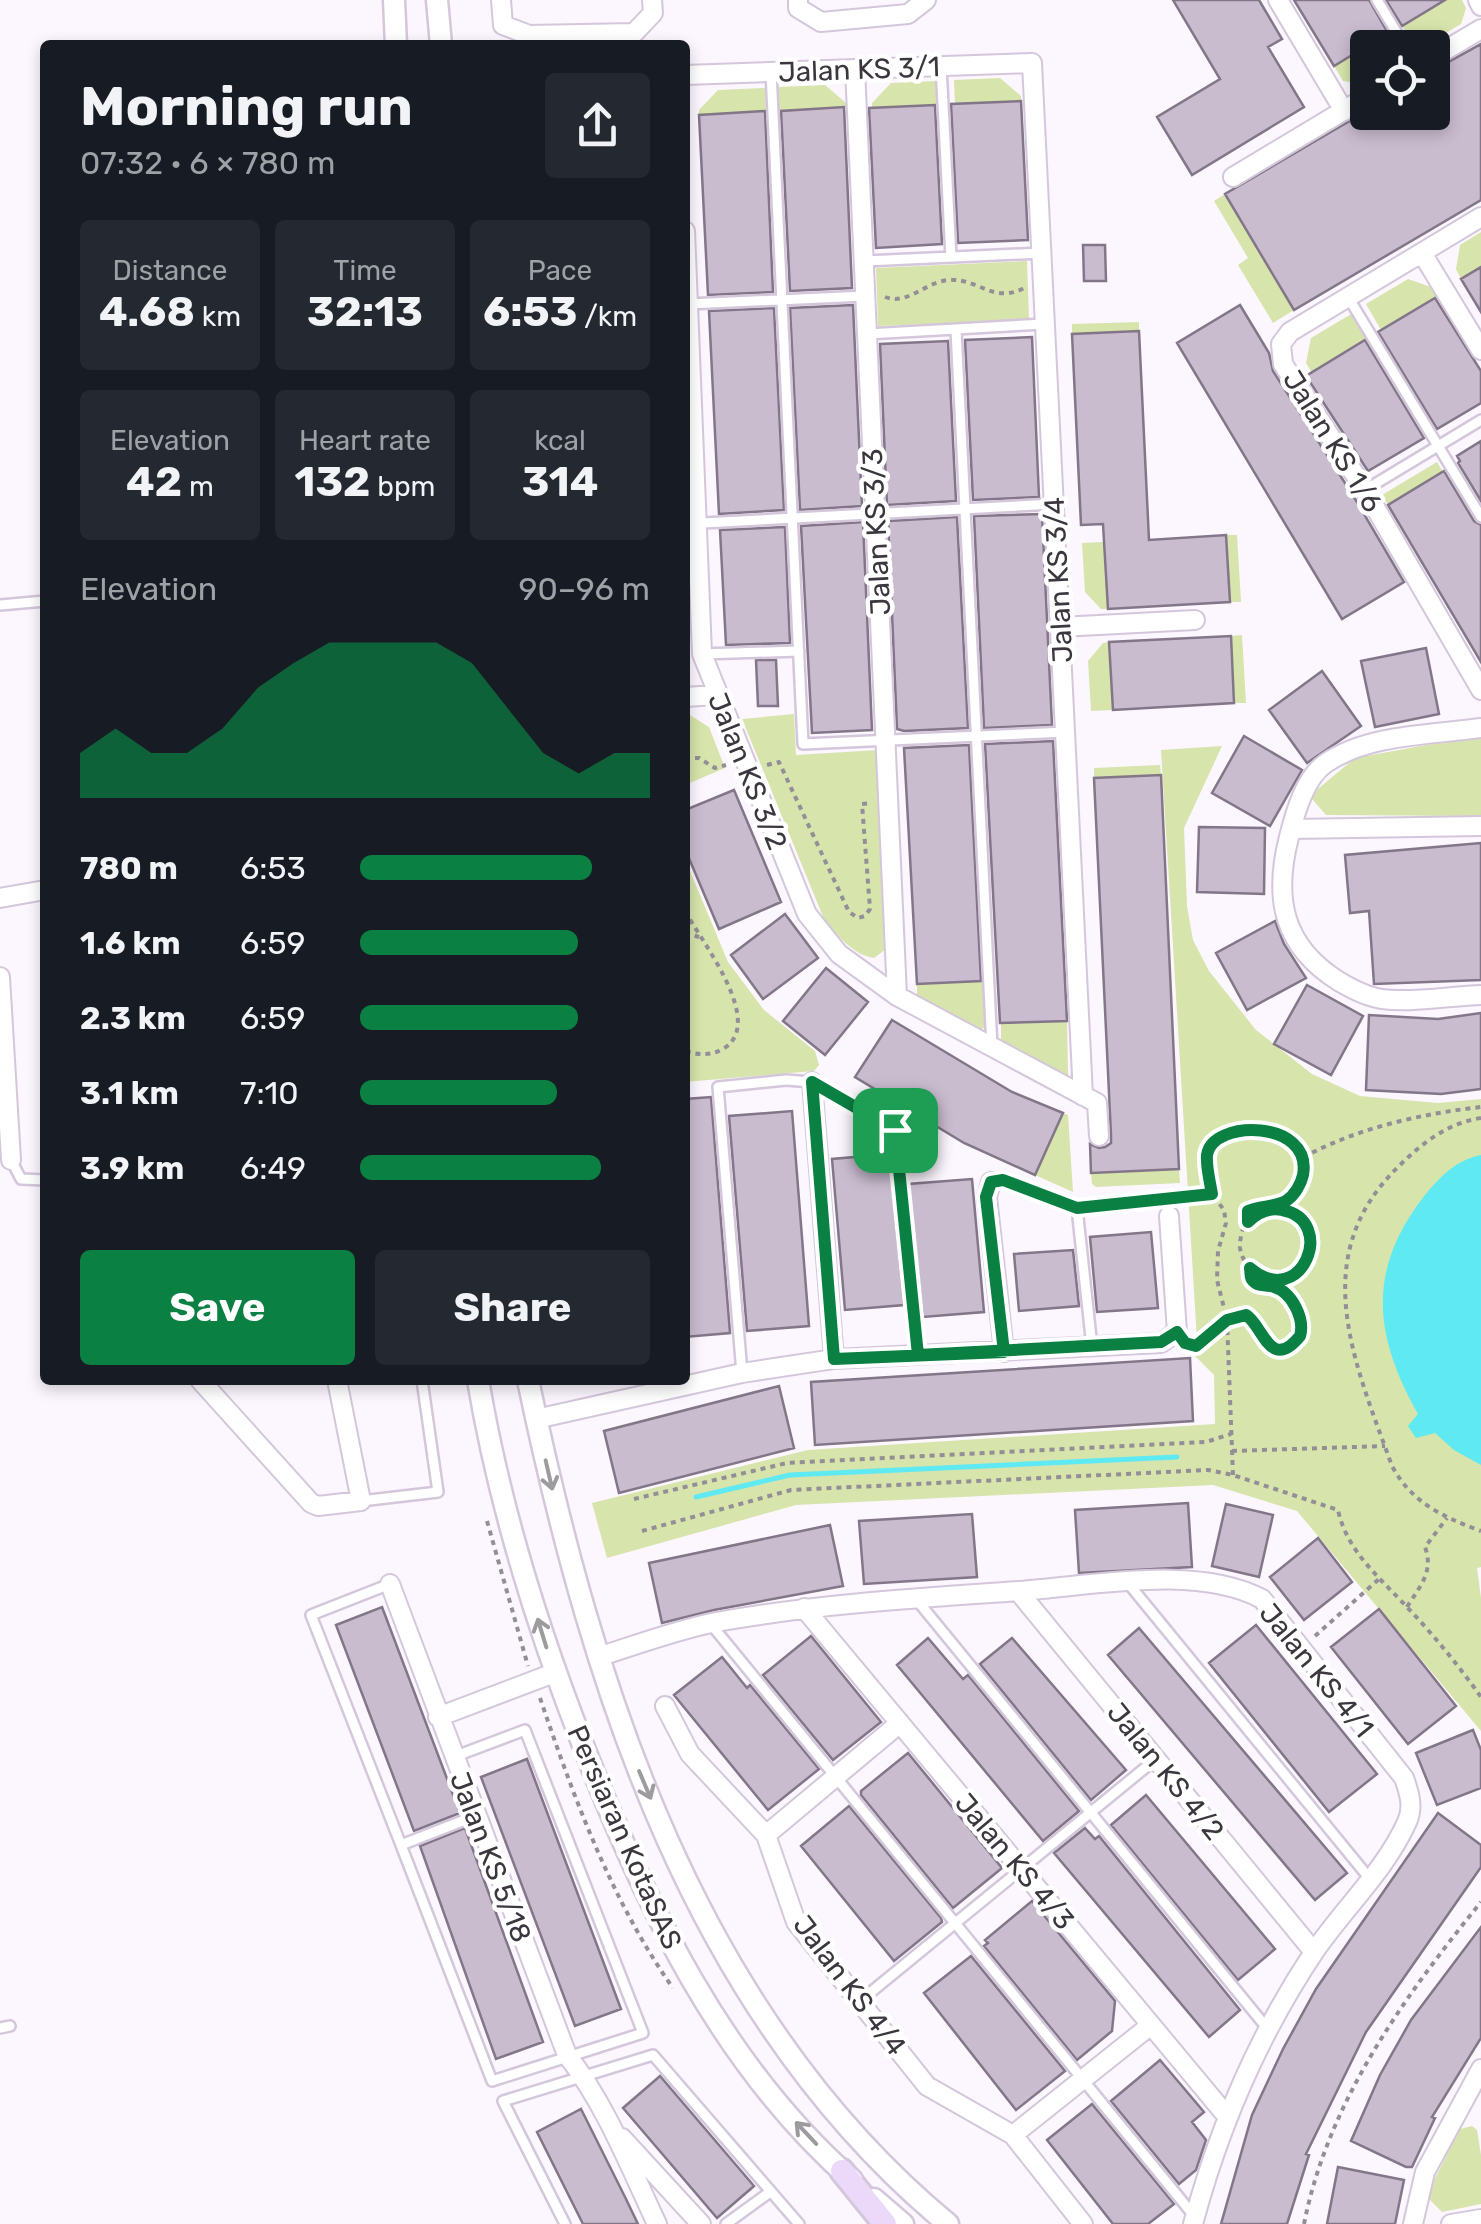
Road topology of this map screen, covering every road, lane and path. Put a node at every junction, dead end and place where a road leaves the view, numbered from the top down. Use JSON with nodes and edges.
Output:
{"nodes":[{"id":1,"x":394,"y":0,"type":"edge"},
{"id":2,"x":437,"y":0,"type":"edge"},
{"id":3,"x":501,"y":0,"type":"edge"},
{"id":4,"x":926,"y":0,"type":"edge"},
{"id":5,"x":1278,"y":0,"type":"edge"},
{"id":6,"x":1377,"y":0,"type":"edge"},
{"id":7,"x":798,"y":4,"type":"edge"},
{"id":8,"x":652,"y":7,"type":"edge"},
{"id":9,"x":1481,"y":29,"type":"edge"},
{"id":10,"x":1395,"y":30,"type":"edge"},
{"id":11,"x":396,"y":40,"type":"edge"},
{"id":12,"x":441,"y":40,"type":"edge"},
{"id":13,"x":1450,"y":47,"type":"edge"},
{"id":14,"x":1032,"y":63,"type":"joint"},
{"id":15,"x":941,"y":66,"type":"junction"},
{"id":16,"x":855,"y":69,"type":"junction"},
{"id":17,"x":771,"y":72,"type":"junction"},
{"id":18,"x":690,"y":75,"type":"edge"},
{"id":19,"x":1350,"y":106,"type":"edge"},
{"id":20,"x":1344,"y":110,"type":"junction"},
{"id":21,"x":1233,"y":177,"type":"dead end"},
{"id":22,"x":1481,"y":217,"type":"edge"},
{"id":23,"x":1042,"y":252,"type":"junction"},
{"id":24,"x":1422,"y":253,"type":"junction"},
{"id":25,"x":952,"y":257,"type":"junction"},
{"id":26,"x":864,"y":261,"type":"junction"},
{"id":27,"x":1043,"y":285,"type":"junction"},
{"id":28,"x":865,"y":296,"type":"junction"},
{"id":29,"x":1348,"y":297,"type":"junction"},
{"id":30,"x":782,"y":300,"type":"junction"},
{"id":31,"x":690,"y":304,"type":"edge"},
{"id":32,"x":1045,"y":324,"type":"junction"},
{"id":33,"x":956,"y":330,"type":"junction"},
{"id":34,"x":867,"y":334,"type":"junction"},
{"id":35,"x":1481,"y":350,"type":"edge"},
{"id":36,"x":1481,"y":420,"type":"edge"},
{"id":37,"x":1438,"y":446,"type":"junction"},
{"id":38,"x":690,"y":480,"type":"edge"},
{"id":39,"x":1365,"y":490,"type":"junction"},
{"id":40,"x":1054,"y":504,"type":"junction"},
{"id":41,"x":965,"y":509,"type":"junction"},
{"id":42,"x":875,"y":513,"type":"junction"},
{"id":43,"x":1481,"y":517,"type":"edge"},
{"id":44,"x":792,"y":518,"type":"junction"},
{"id":45,"x":691,"y":524,"type":"edge"},
{"id":46,"x":40,"y":601,"type":"edge"},
{"id":47,"x":0,"y":605,"type":"edge"},
{"id":48,"x":1195,"y":620,"type":"dead end"},
{"id":49,"x":1060,"y":627,"type":"junction"},
{"id":50,"x":798,"y":651,"type":"junction"},
{"id":51,"x":702,"y":654,"type":"junction"},
{"id":52,"x":1481,"y":690,"type":"edge"},
{"id":53,"x":716,"y":695,"type":"junction"},
{"id":54,"x":690,"y":696,"type":"edge"},
{"id":55,"x":1481,"y":728,"type":"edge"},
{"id":56,"x":1066,"y":732,"type":"junction"},
{"id":57,"x":976,"y":736,"type":"junction"},
{"id":58,"x":886,"y":741,"type":"junction"},
{"id":59,"x":690,"y":758,"type":"edge"},
{"id":60,"x":742,"y":758,"type":"junction"},
{"id":61,"x":766,"y":766,"type":"dead end"},
{"id":62,"x":888,"y":801,"type":"junction"},
{"id":63,"x":1481,"y":826,"type":"edge"},
{"id":64,"x":1291,"y":829,"type":"junction"},
{"id":65,"x":40,"y":891,"type":"edge"},
{"id":66,"x":0,"y":898,"type":"edge"},
{"id":67,"x":690,"y":920,"type":"edge"},
{"id":68,"x":690,"y":934,"type":"edge"},
{"id":69,"x":699,"y":936,"type":"junction"},
{"id":70,"x":0,"y":978,"type":"edge"},
{"id":71,"x":1481,"y":995,"type":"edge"},
{"id":72,"x":897,"y":996,"type":"junction"},
{"id":73,"x":992,"y":1049,"type":"junction"},
{"id":74,"x":690,"y":1051,"type":"edge"},
{"id":75,"x":812,"y":1082,"type":"junction"},
{"id":76,"x":1083,"y":1096,"type":"junction"},
{"id":77,"x":1481,"y":1106,"type":"edge"},
{"id":78,"x":1481,"y":1118,"type":"edge"},
{"id":79,"x":1099,"y":1136,"type":"dead end"},
{"id":80,"x":1302,"y":1158,"type":"junction"},
{"id":81,"x":11,"y":1160,"type":"joint"},
{"id":82,"x":40,"y":1180,"type":"edge"},
{"id":83,"x":991,"y":1182,"type":"joint"},
{"id":84,"x":1212,"y":1194,"type":"junction"},
{"id":85,"x":1077,"y":1208,"type":"junction"},
{"id":86,"x":1169,"y":1216,"type":"dead end"},
{"id":87,"x":1248,"y":1222,"type":"junction"},
{"id":88,"x":1250,"y":1268,"type":"junction"},
{"id":89,"x":1227,"y":1320,"type":"junction"},
{"id":90,"x":1177,"y":1332,"type":"junction"},
{"id":91,"x":1092,"y":1347,"type":"junction"},
{"id":92,"x":1004,"y":1352,"type":"junction"},
{"id":93,"x":918,"y":1355,"type":"junction"},
{"id":94,"x":834,"y":1359,"type":"junction"},
{"id":95,"x":742,"y":1373,"type":"junction"},
{"id":96,"x":690,"y":1381,"type":"edge"},
{"id":97,"x":204,"y":1385,"type":"edge"},
{"id":98,"x":339,"y":1385,"type":"edge"},
{"id":99,"x":423,"y":1385,"type":"edge"},
{"id":100,"x":479,"y":1385,"type":"edge"},
{"id":101,"x":529,"y":1385,"type":"edge"},
{"id":102,"x":662,"y":1386,"type":"edge"},
{"id":103,"x":536,"y":1420,"type":"junction"},
{"id":104,"x":1231,"y":1434,"type":"junction"},
{"id":105,"x":1384,"y":1446,"type":"junction"},
{"id":106,"x":1232,"y":1451,"type":"junction"},
{"id":107,"x":1232,"y":1475,"type":"junction"},
{"id":108,"x":634,"y":1500,"type":"dead end"},
{"id":109,"x":361,"y":1501,"type":"junction"},
{"id":110,"x":1447,"y":1518,"type":"junction"},
{"id":111,"x":642,"y":1530,"type":"dead end"},
{"id":112,"x":1481,"y":1531,"type":"edge"},
{"id":113,"x":1379,"y":1579,"type":"junction"},
{"id":114,"x":390,"y":1584,"type":"joint"},
{"id":115,"x":1128,"y":1584,"type":"junction"},
{"id":116,"x":1018,"y":1591,"type":"junction"},
{"id":117,"x":914,"y":1597,"type":"junction"},
{"id":118,"x":1407,"y":1607,"type":"junction"},
{"id":119,"x":804,"y":1608,"type":"junction"},
{"id":120,"x":710,"y":1623,"type":"junction"},
{"id":121,"x":1302,"y":1648,"type":"junction"},
{"id":122,"x":598,"y":1656,"type":"junction"},
{"id":123,"x":554,"y":1673,"type":"junction"},
{"id":124,"x":1481,"y":1697,"type":"edge"},
{"id":125,"x":664,"y":1706,"type":"dead end"},
{"id":126,"x":438,"y":1717,"type":"junction"},
{"id":127,"x":900,"y":1722,"type":"junction"},
{"id":128,"x":453,"y":1757,"type":"junction"},
{"id":129,"x":1156,"y":1759,"type":"junction"},
{"id":130,"x":836,"y":1776,"type":"junction"},
{"id":131,"x":1091,"y":1812,"type":"junction"},
{"id":132,"x":475,"y":1816,"type":"junction"},
{"id":133,"x":766,"y":1835,"type":"junction"},
{"id":134,"x":402,"y":1845,"type":"junction"},
{"id":135,"x":1022,"y":1869,"type":"junction"},
{"id":136,"x":1370,"y":1880,"type":"junction"},
{"id":137,"x":1481,"y":1902,"type":"edge"},
{"id":138,"x":956,"y":1923,"type":"junction"},
{"id":139,"x":1314,"y":1952,"type":"junction"},
{"id":140,"x":860,"y":2001,"type":"junction"},
{"id":141,"x":1151,"y":2024,"type":"junction"},
{"id":142,"x":1268,"y":2029,"type":"junction"},
{"id":143,"x":567,"y":2055,"type":"junction"},
{"id":144,"x":1479,"y":2072,"type":"edge"},
{"id":145,"x":585,"y":2078,"type":"junction"},
{"id":146,"x":1083,"y":2079,"type":"junction"},
{"id":147,"x":1481,"y":2097,"type":"edge"},
{"id":148,"x":1226,"y":2115,"type":"junction"},
{"id":149,"x":609,"y":2123,"type":"junction"},
{"id":150,"x":1013,"y":2135,"type":"junction"},
{"id":151,"x":842,"y":2171,"type":"junction"},
{"id":152,"x":770,"y":2192,"type":"junction"},
{"id":153,"x":1481,"y":2219,"type":"edge"},
{"id":154,"x":1194,"y":2220,"type":"edge"},
{"id":155,"x":565,"y":2224,"type":"edge"},
{"id":156,"x":657,"y":2224,"type":"edge"},
{"id":157,"x":701,"y":2224,"type":"edge"},
{"id":158,"x":726,"y":2224,"type":"edge"},
{"id":159,"x":799,"y":2224,"type":"edge"},
{"id":160,"x":886,"y":2224,"type":"edge"},
{"id":161,"x":903,"y":2224,"type":"edge"},
{"id":162,"x":948,"y":2224,"type":"edge"},
{"id":163,"x":1084,"y":2224,"type":"edge"},
{"id":164,"x":1304,"y":2224,"type":"edge"},
{"id":165,"x":1413,"y":2224,"type":"edge"},
{"id":166,"x":1452,"y":2224,"type":"edge"}],
"edges":[{"from":1,"to":11,"type":"street"},
{"from":2,"to":12,"type":"street"},
{"from":3,"to":8,"type":"street"},
{"from":4,"to":7,"type":"street"},
{"from":5,"to":20,"type":"street"},
{"from":6,"to":10,"type":"lane"},
{"from":9,"to":13,"type":"street"},
{"from":14,"to":15,"type":"street","name":"Jalan KS 3/1"},
{"from":14,"to":23,"type":"street","name":"Jalan KS 3/4"},
{"from":15,"to":16,"type":"street","name":"Jalan KS 3/1"},
{"from":15,"to":25,"type":"lane"},
{"from":16,"to":17,"type":"street","name":"Jalan KS 3/1"},
{"from":16,"to":26,"type":"street","name":"Jalan KS 3/3"},
{"from":17,"to":18,"type":"street","name":"Jalan KS 3/1"},
{"from":17,"to":30,"type":"lane"},
{"from":19,"to":20,"type":"street"},
{"from":20,"to":21,"type":"street"},
{"from":22,"to":24,"type":"street","name":"Jalan KS 1/6"},
{"from":23,"to":25,"type":"lane"},
{"from":23,"to":27,"type":"street","name":"Jalan KS 3/4"},
{"from":24,"to":29,"type":"street","name":"Jalan KS 1/6"},
{"from":24,"to":35,"type":"street"},
{"from":25,"to":26,"type":"lane"},
{"from":26,"to":28,"type":"street","name":"Jalan KS 3/3"},
{"from":27,"to":28,"type":"path"},
{"from":27,"to":32,"type":"street","name":"Jalan KS 3/4"},
{"from":28,"to":30,"type":"lane"},
{"from":28,"to":34,"type":"street","name":"Jalan KS 3/3"},
{"from":29,"to":37,"type":"lane"},
{"from":29,"to":39,"type":"street","name":"Jalan KS 1/6"},
{"from":30,"to":31,"type":"lane"},
{"from":30,"to":44,"type":"lane"},
{"from":32,"to":33,"type":"lane"},
{"from":32,"to":40,"type":"street","name":"Jalan KS 3/4"},
{"from":33,"to":34,"type":"lane"},
{"from":33,"to":41,"type":"lane"},
{"from":34,"to":42,"type":"street","name":"Jalan KS 3/3"},
{"from":36,"to":37,"type":"lane"},
{"from":37,"to":39,"type":"lane"},
{"from":37,"to":43,"type":"lane"},
{"from":38,"to":45,"type":"street","name":"Jalan KS 3/2"},
{"from":39,"to":52,"type":"street","name":"Jalan KS 1/6"},
{"from":40,"to":41,"type":"lane"},
{"from":40,"to":49,"type":"street","name":"Jalan KS 3/4"},
{"from":41,"to":42,"type":"lane"},
{"from":41,"to":57,"type":"lane"},
{"from":42,"to":44,"type":"lane"},
{"from":42,"to":58,"type":"street","name":"Jalan KS 3/3"},
{"from":44,"to":45,"type":"lane"},
{"from":44,"to":50,"type":"lane"},
{"from":45,"to":51,"type":"street","name":"Jalan KS 3/2"},
{"from":46,"to":47,"type":"lane"},
{"from":48,"to":49,"type":"street"},
{"from":49,"to":56,"type":"street","name":"Jalan KS 3/4"},
{"from":50,"to":51,"type":"lane"},
{"from":50,"to":58,"type":"lane"},
{"from":51,"to":53,"type":"street","name":"Jalan KS 3/2"},
{"from":53,"to":54,"type":"street"},
{"from":53,"to":60,"type":"street","name":"Jalan KS 3/2"},
{"from":55,"to":64,"type":"street"},
{"from":56,"to":57,"type":"lane"},
{"from":56,"to":76,"type":"street","name":"Jalan KS 3/4"},
{"from":57,"to":58,"type":"lane"},
{"from":57,"to":73,"type":"lane"},
{"from":58,"to":62,"type":"street","name":"Jalan KS 3/3"},
{"from":59,"to":60,"type":"path"},
{"from":60,"to":72,"type":"street","name":"Jalan KS 3/2"},
{"from":61,"to":62,"type":"path"},
{"from":62,"to":72,"type":"street","name":"Jalan KS 3/3"},
{"from":63,"to":64,"type":"street"},
{"from":64,"to":71,"type":"street"},
{"from":65,"to":66,"type":"street"},
{"from":67,"to":69,"type":"path"},
{"from":68,"to":69,"type":"path"},
{"from":69,"to":74,"type":"path"},
{"from":70,"to":81,"type":"street"},
{"from":72,"to":73,"type":"street","name":"Jalan KS 3/2"},
{"from":73,"to":76,"type":"street","name":"Jalan KS 3/2"},
{"from":75,"to":93,"type":"lane"},
{"from":75,"to":94,"type":"street"},
{"from":75,"to":95,"type":"lane"},
{"from":76,"to":79,"type":"street","name":"Jalan KS 3/4"},
{"from":77,"to":80,"type":"path"},
{"from":78,"to":105,"type":"path"},
{"from":80,"to":84,"type":"path"},
{"from":80,"to":87,"type":"path"},
{"from":81,"to":82,"type":"lane"},
{"from":83,"to":85,"type":"lane"},
{"from":83,"to":92,"type":"street"},
{"from":84,"to":85,"type":"path"},
{"from":84,"to":89,"type":"path"},
{"from":85,"to":91,"type":"lane"},
{"from":86,"to":90,"type":"street"},
{"from":87,"to":88,"type":"path"},
{"from":87,"to":88,"type":"path"},
{"from":88,"to":89,"type":"path"},
{"from":89,"to":90,"type":"path"},
{"from":89,"to":104,"type":"path"},
{"from":90,"to":91,"type":"street"},
{"from":91,"to":92,"type":"street"},
{"from":92,"to":93,"type":"street"},
{"from":93,"to":94,"type":"street"},
{"from":94,"to":95,"type":"street"},
{"from":95,"to":96,"type":"street"},
{"from":97,"to":109,"type":"street"},
{"from":98,"to":109,"type":"street"},
{"from":99,"to":109,"type":"lane"},
{"from":123,"to":100,"type":"street","name":"Persiaran KotaSAS","one_way":true},
{"from":101,"to":103,"type":"street","name":"Persiaran KotaSAS"},
{"from":102,"to":103,"type":"street"},
{"from":103,"to":122,"type":"street","name":"Persiaran KotaSAS","one_way":true},
{"from":104,"to":106,"type":"path"},
{"from":104,"to":108,"type":"path"},
{"from":105,"to":106,"type":"path"},
{"from":105,"to":110,"type":"path"},
{"from":106,"to":107,"type":"path"},
{"from":107,"to":111,"type":"path"},
{"from":107,"to":113,"type":"path"},
{"from":110,"to":112,"type":"path"},
{"from":110,"to":118,"type":"path"},
{"from":113,"to":118,"type":"path"},
{"from":113,"to":121,"type":"path"},
{"from":114,"to":126,"type":"street","name":"Jalan KS 5/18"},
{"from":114,"to":134,"type":"lane"},
{"from":115,"to":116,"type":"street","name":"Jalan KS 4/1"},
{"from":115,"to":121,"type":"street","name":"Jalan KS 4/1"},
{"from":115,"to":136,"type":"lane"},
{"from":116,"to":117,"type":"street","name":"Jalan KS 4/1"},
{"from":116,"to":129,"type":"street","name":"Jalan KS 4/2"},
{"from":117,"to":119,"type":"street","name":"Jalan KS 4/1"},
{"from":117,"to":131,"type":"lane"},
{"from":118,"to":124,"type":"path"},
{"from":119,"to":120,"type":"street","name":"Jalan KS 4/1"},
{"from":119,"to":127,"type":"street","name":"Jalan KS 4/3"},
{"from":120,"to":122,"type":"street","name":"Jalan KS 4/1"},
{"from":120,"to":130,"type":"lane"},
{"from":121,"to":136,"type":"street","name":"Jalan KS 4/1"},
{"from":122,"to":162,"type":"street","name":"Persiaran KotaSAS","one_way":true},
{"from":123,"to":126,"type":"street"},
{"from":151,"to":123,"type":"street","name":"Persiaran KotaSAS","one_way":true},
{"from":125,"to":133,"type":"street","name":"Jalan KS 4/4"},
{"from":126,"to":128,"type":"street","name":"Jalan KS 5/18"},
{"from":127,"to":130,"type":"street"},
{"from":127,"to":135,"type":"street","name":"Jalan KS 4/3"},
{"from":128,"to":132,"type":"street","name":"Jalan KS 5/18"},
{"from":128,"to":143,"type":"lane"},
{"from":129,"to":131,"type":"lane"},
{"from":129,"to":139,"type":"street","name":"Jalan KS 4/2"},
{"from":130,"to":133,"type":"street"},
{"from":130,"to":138,"type":"lane"},
{"from":131,"to":135,"type":"lane"},
{"from":131,"to":142,"type":"lane"},
{"from":132,"to":134,"type":"lane"},
{"from":132,"to":143,"type":"street","name":"Jalan KS 5/18"},
{"from":133,"to":140,"type":"street","name":"Jalan KS 4/4"},
{"from":134,"to":143,"type":"lane"},
{"from":135,"to":138,"type":"lane"},
{"from":135,"to":141,"type":"street","name":"Jalan KS 4/3"},
{"from":136,"to":139,"type":"street","name":"Jalan KS 4/1"},
{"from":137,"to":164,"type":"path"},
{"from":138,"to":140,"type":"lane"},
{"from":138,"to":146,"type":"lane"},
{"from":139,"to":142,"type":"street","name":"Jalan KS 4/1"},
{"from":140,"to":150,"type":"street","name":"Jalan KS 4/4"},
{"from":141,"to":146,"type":"street"},
{"from":141,"to":148,"type":"street","name":"Jalan KS 4/3"},
{"from":142,"to":148,"type":"street","name":"Jalan KS 4/1"},
{"from":143,"to":145,"type":"street","name":"Jalan KS 5/18"},
{"from":144,"to":147,"type":"street"},
{"from":144,"to":165,"type":"street"},
{"from":145,"to":149,"type":"street","name":"Jalan KS 5/18"},
{"from":145,"to":152,"type":"lane"},
{"from":145,"to":155,"type":"lane"},
{"from":146,"to":150,"type":"street"},
{"from":146,"to":154,"type":"lane"},
{"from":148,"to":154,"type":"street","name":"Jalan KS 4/1"},
{"from":149,"to":156,"type":"street","name":"Jalan KS 5/18"},
{"from":149,"to":157,"type":"street","name":"Jalan KS 5/18"},
{"from":150,"to":163,"type":"street","name":"Jalan KS 4/4"},
{"from":151,"to":160,"type":"main road"},
{"from":151,"to":161,"type":"street","name":"Persiaran KotaSAS"},
{"from":152,"to":158,"type":"lane"},
{"from":152,"to":159,"type":"lane"},
{"from":153,"to":166,"type":"street"}]}
